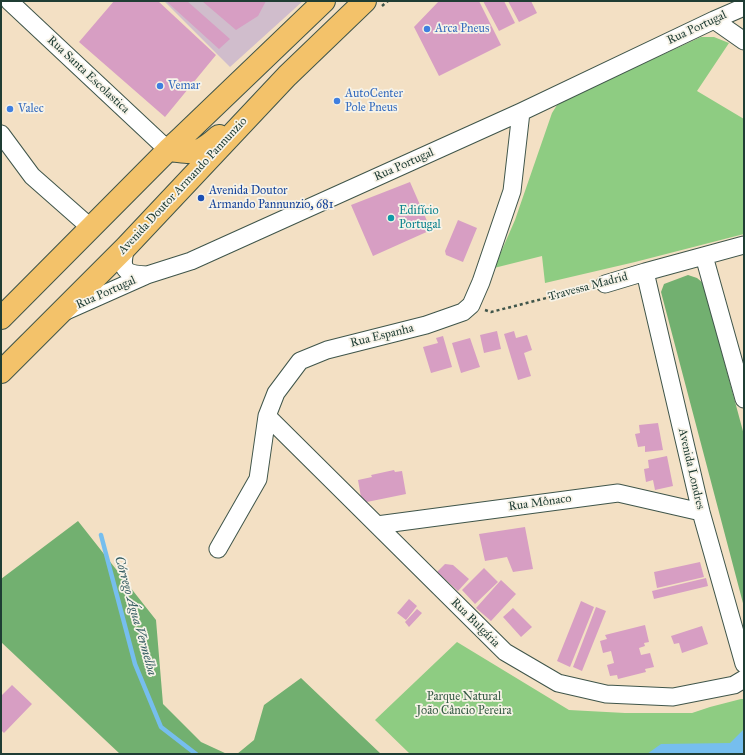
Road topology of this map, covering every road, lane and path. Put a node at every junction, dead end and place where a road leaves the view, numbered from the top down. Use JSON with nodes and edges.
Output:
{"nodes":[{"id":1,"x":9,"y":1,"type":"edge"},
{"id":2,"x":324,"y":1,"type":"edge"},
{"id":3,"x":365,"y":1,"type":"edge"},
{"id":4,"x":744,"y":7,"type":"edge"},
{"id":5,"x":714,"y":20,"type":"junction"},
{"id":6,"x":744,"y":41,"type":"edge"},
{"id":7,"x":286,"y":76,"type":"junction"},
{"id":8,"x":521,"y":112,"type":"junction"},
{"id":9,"x":1,"y":134,"type":"edge"},
{"id":10,"x":168,"y":150,"type":"junction"},
{"id":11,"x":90,"y":228,"type":"junction"},
{"id":12,"x":744,"y":245,"type":"edge"},
{"id":13,"x":126,"y":247,"type":"junction"},
{"id":14,"x":704,"y":256,"type":"junction"},
{"id":15,"x":645,"y":272,"type":"junction"},
{"id":16,"x":147,"y":276,"type":"junction"},
{"id":17,"x":605,"y":284,"type":"joint"},
{"id":18,"x":471,"y":306,"type":"junction"},
{"id":19,"x":3,"y":313,"type":"edge"},
{"id":20,"x":59,"y":314,"type":"junction"},
{"id":21,"x":1,"y":372,"type":"edge"},
{"id":22,"x":744,"y":398,"type":"edge"},
{"id":23,"x":266,"y":416,"type":"junction"},
{"id":24,"x":701,"y":512,"type":"junction"},
{"id":25,"x":377,"y":525,"type":"junction"},
{"id":26,"x":218,"y":549,"type":"dead end"},
{"id":27,"x":744,"y":664,"type":"edge"},
{"id":28,"x":744,"y":679,"type":"edge"}],
"edges":[{"from":1,"to":10,"type":"street","name":"Rua Santa Escolastica"},
{"from":2,"to":10,"type":"main road"},
{"from":3,"to":7,"type":"main road","name":"Avenida Doutor Armando Pannunzio"},
{"from":4,"to":5,"type":"street","name":"Rua Portugal"},
{"from":5,"to":6,"type":"street"},
{"from":5,"to":8,"type":"street","name":"Rua Portugal"},
{"from":7,"to":10,"type":"main road"},
{"from":7,"to":13,"type":"main road","name":"Avenida Doutor Armando Pannunzio"},
{"from":8,"to":16,"type":"street","name":"Rua Portugal"},
{"from":8,"to":18,"type":"street"},
{"from":9,"to":11,"type":"street"},
{"from":10,"to":11,"type":"main road"},
{"from":11,"to":19,"type":"main road"},
{"from":12,"to":14,"type":"street","name":"Travessa Madrid"},
{"from":13,"to":16,"type":"street"},
{"from":13,"to":20,"type":"main road","name":"Avenida Doutor Armando Pannunzio"},
{"from":14,"to":15,"type":"street","name":"Travessa Madrid"},
{"from":14,"to":22,"type":"street"},
{"from":15,"to":17,"type":"street","name":"Travessa Madrid"},
{"from":15,"to":24,"type":"street","name":"Avenida Londres"},
{"from":16,"to":20,"type":"street","name":"Rua Portugal"},
{"from":17,"to":18,"type":"path","name":"Travessa Madrid"},
{"from":18,"to":23,"type":"street","name":"Rua Espanha"},
{"from":20,"to":21,"type":"main road","name":"Avenida Doutor Armando Pannunzio"},
{"from":23,"to":25,"type":"street","name":"Rua Bulgária"},
{"from":23,"to":26,"type":"street","name":"Rua Espanha"},
{"from":24,"to":25,"type":"street","name":"Rua Mônaco"},
{"from":24,"to":27,"type":"street","name":"Avenida Londres"},
{"from":25,"to":28,"type":"street","name":"Rua Bulgária"}]}
